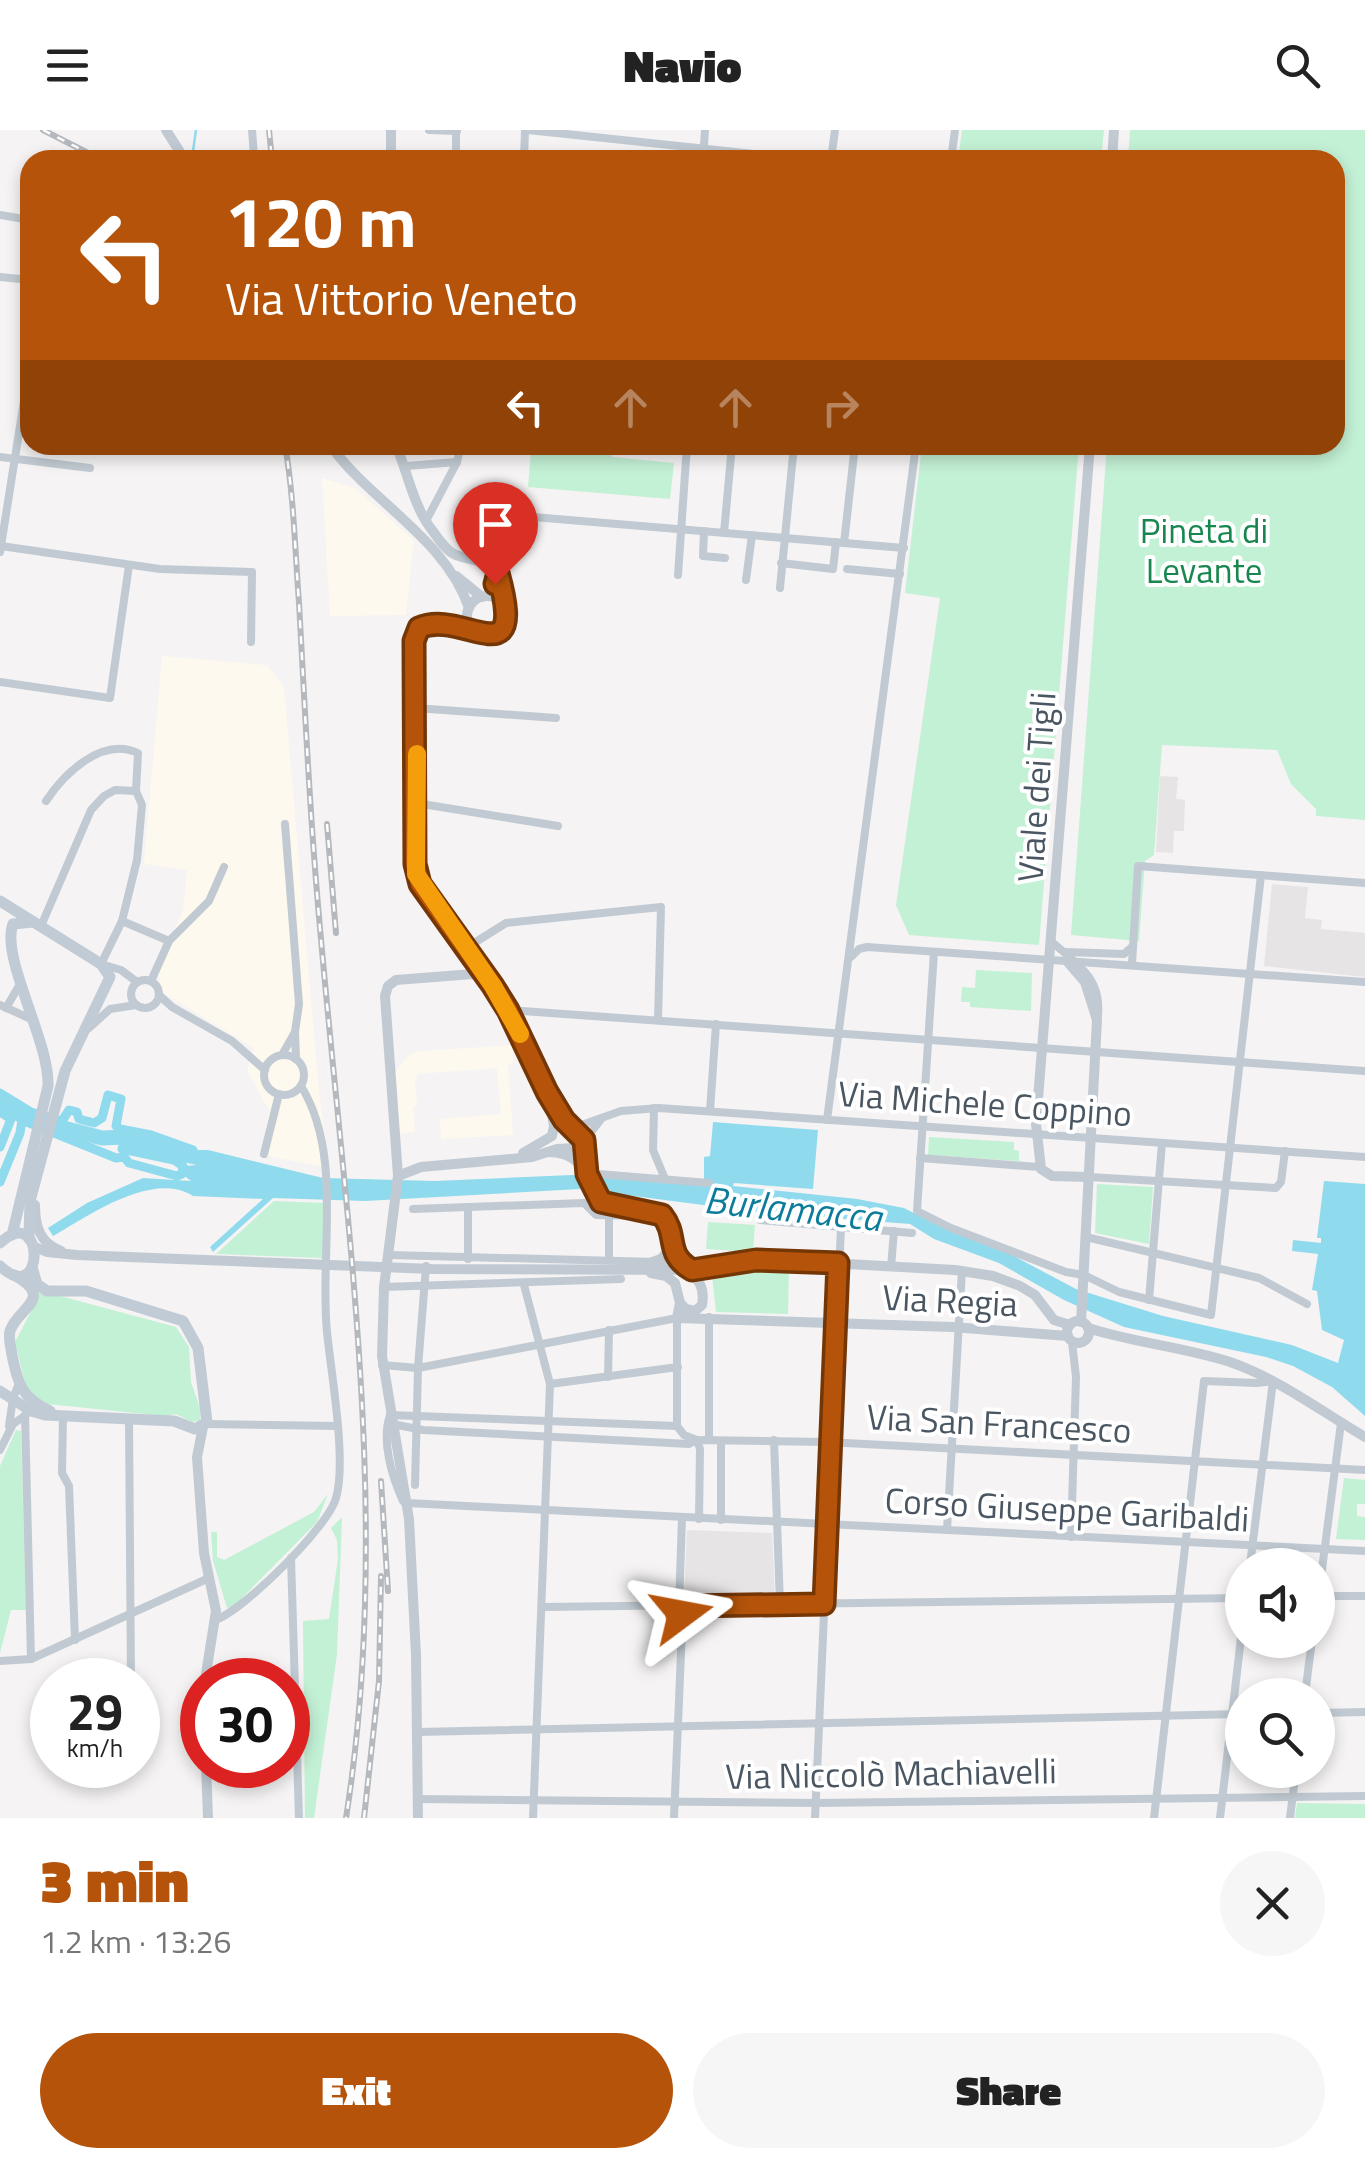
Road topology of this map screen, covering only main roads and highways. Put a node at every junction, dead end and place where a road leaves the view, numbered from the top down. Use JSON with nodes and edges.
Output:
{"nodes":[{"id":1,"x":0,"y":901,"type":"edge"},
{"id":2,"x":39,"y":925,"type":"junction"},
{"id":3,"x":0,"y":930,"type":"edge"},
{"id":4,"x":6,"y":945,"type":"junction"},
{"id":5,"x":50,"y":1108,"type":"junction"},
{"id":6,"x":41,"y":1137,"type":"junction"},
{"id":7,"x":12,"y":1235,"type":"junction"},
{"id":8,"x":0,"y":1244,"type":"edge"},
{"id":9,"x":33,"y":1254,"type":"junction"},
{"id":10,"x":0,"y":1266,"type":"edge"},
{"id":11,"x":13,"y":1275,"type":"junction"},
{"id":12,"x":0,"y":1285,"type":"edge"},
{"id":13,"x":0,"y":1392,"type":"edge"},
{"id":14,"x":15,"y":1392,"type":"junction"},
{"id":15,"x":60,"y":1416,"type":"junction"}],
"edges":[{"from":1,"to":2,"type":"main road"},
{"from":2,"to":4,"type":"main road"},
{"from":2,"to":5,"type":"main road"},
{"from":3,"to":4,"type":"main road"},
{"from":4,"to":5,"type":"main road"},
{"from":5,"to":6,"type":"main road"},
{"from":6,"to":7,"type":"main road"},
{"from":6,"to":9,"type":"main road"},
{"from":7,"to":8,"type":"main road"},
{"from":7,"to":9,"type":"main road"},
{"from":9,"to":11,"type":"main road"},
{"from":9,"to":15,"type":"main road"},
{"from":10,"to":11,"type":"main road"},
{"from":11,"to":12,"type":"main road"},
{"from":11,"to":14,"type":"main road"},
{"from":13,"to":14,"type":"main road"},
{"from":14,"to":15,"type":"main road"},
{"from":14,"to":15,"type":"main road"}]}
